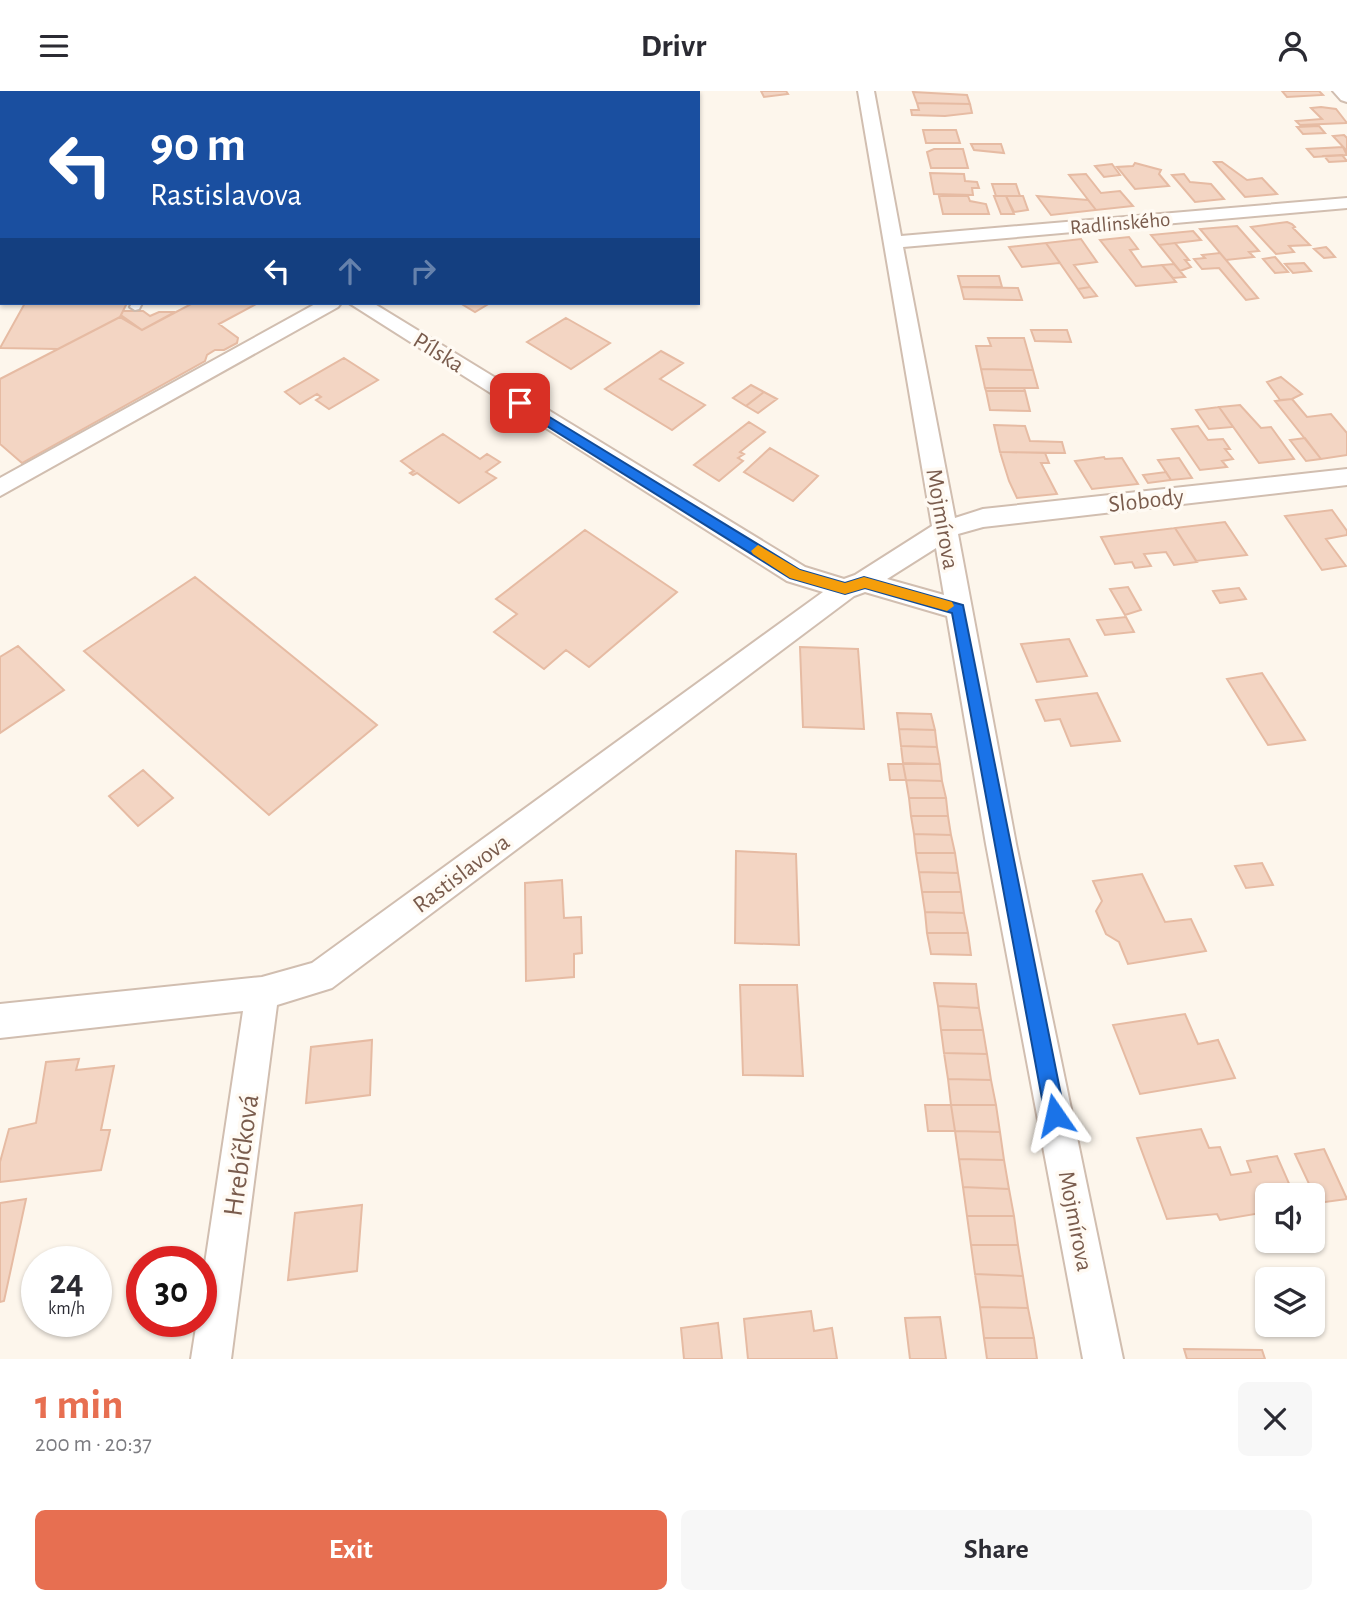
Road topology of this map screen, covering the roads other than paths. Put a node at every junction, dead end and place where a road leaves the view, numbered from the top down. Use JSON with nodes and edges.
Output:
{"nodes":[{"id":1,"x":866,"y":91,"type":"edge"},
{"id":2,"x":1341,"y":91,"type":"edge"},
{"id":3,"x":1347,"y":97,"type":"edge"},
{"id":4,"x":1347,"y":203,"type":"edge"},
{"id":5,"x":894,"y":242,"type":"junction"},
{"id":6,"x":327,"y":305,"type":"edge"},
{"id":7,"x":362,"y":305,"type":"edge"},
{"id":8,"x":1347,"y":477,"type":"edge"},
{"id":9,"x":0,"y":488,"type":"edge"},
{"id":10,"x":946,"y":529,"type":"junction"},
{"id":11,"x":855,"y":585,"type":"junction"},
{"id":12,"x":958,"y":609,"type":"junction"},
{"id":13,"x":262,"y":993,"type":"junction"},
{"id":14,"x":0,"y":1021,"type":"edge"},
{"id":15,"x":211,"y":1359,"type":"edge"},
{"id":16,"x":1103,"y":1359,"type":"edge"}],
"edges":[{"from":1,"to":5,"type":"street","name":"Mojmírova"},
{"from":2,"to":3,"type":"street"},
{"from":4,"to":5,"type":"street","name":"Radlinského"},
{"from":5,"to":10,"type":"street","name":"Mojmírova"},
{"from":6,"to":9,"type":"street"},
{"from":7,"to":11,"type":"street","name":"Pílska"},
{"from":8,"to":10,"type":"street","name":"Slobody"},
{"from":10,"to":11,"type":"street","name":"Rastislavova"},
{"from":10,"to":12,"type":"street","name":"Mojmírova"},
{"from":11,"to":12,"type":"street"},
{"from":11,"to":13,"type":"street","name":"Rastislavova"},
{"from":12,"to":16,"type":"street","name":"Mojmírova"},
{"from":13,"to":14,"type":"street","name":"Rastislavova"},
{"from":13,"to":15,"type":"street","name":"Hrebíčková"}]}
